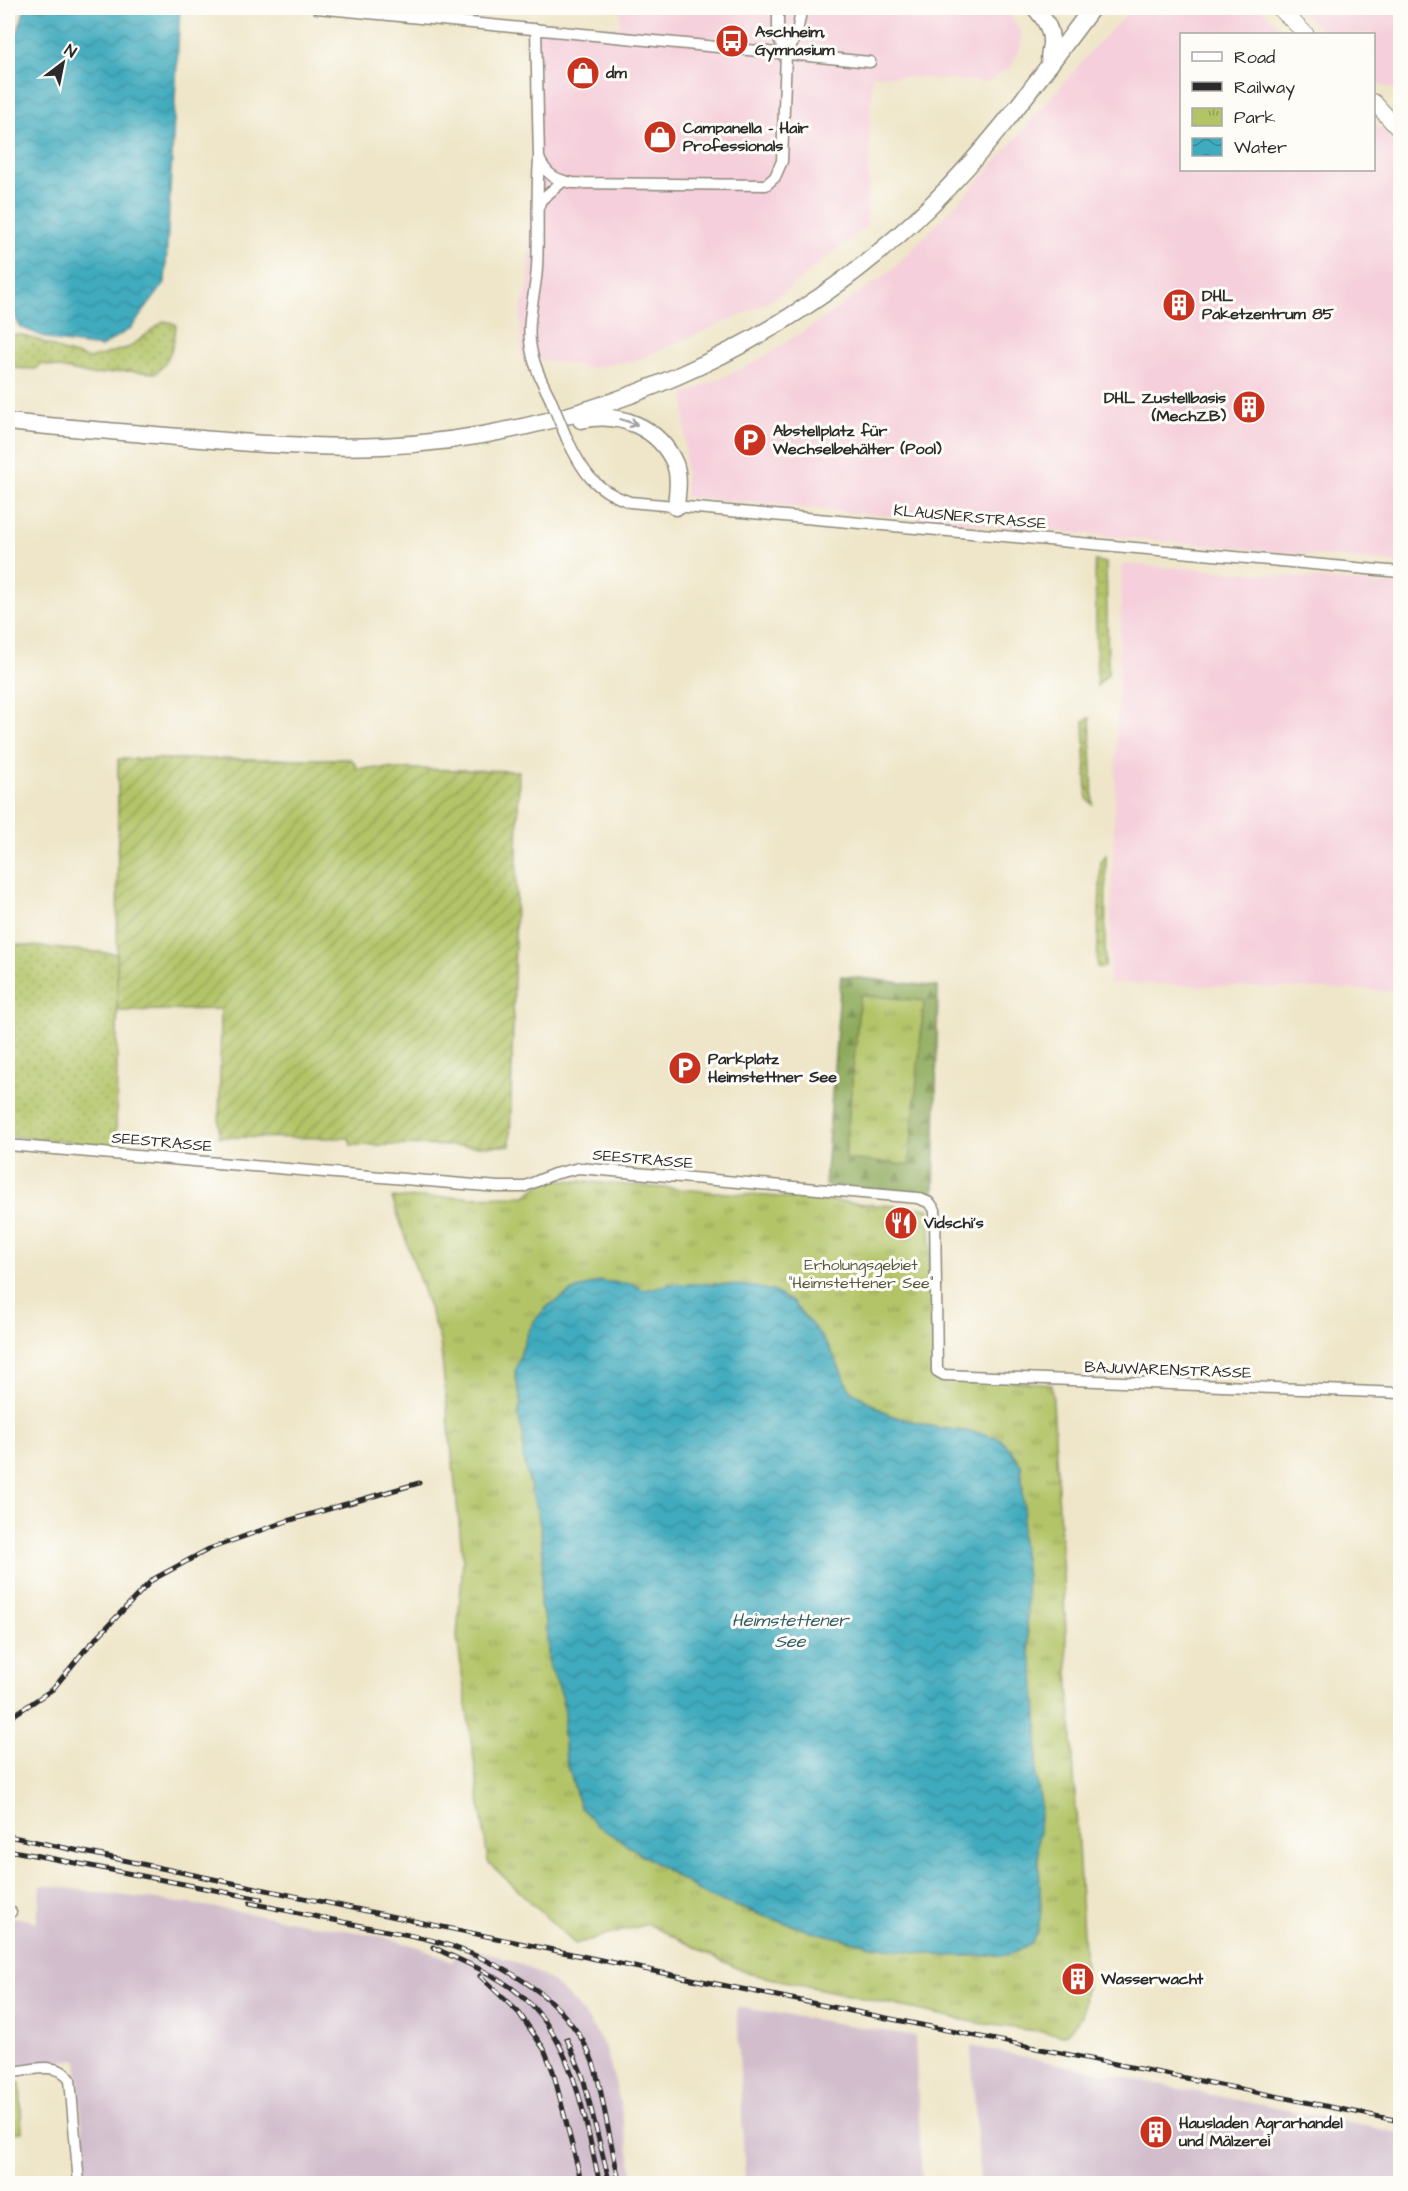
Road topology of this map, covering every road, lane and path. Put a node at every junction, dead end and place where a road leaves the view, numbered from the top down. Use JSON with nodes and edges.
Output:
{"nodes":[{"id":1,"x":317,"y":8,"type":"edge"},
{"id":2,"x":1035,"y":8,"type":"edge"},
{"id":3,"x":1092,"y":8,"type":"edge"},
{"id":4,"x":1279,"y":8,"type":"edge"},
{"id":5,"x":778,"y":9,"type":"edge"},
{"id":6,"x":801,"y":10,"type":"edge"},
{"id":7,"x":536,"y":29,"type":"junction"},
{"id":8,"x":1305,"y":33,"type":"edge"},
{"id":9,"x":786,"y":54,"type":"junction"},
{"id":10,"x":870,"y":62,"type":"dead end"},
{"id":11,"x":1050,"y":65,"type":"junction"},
{"id":12,"x":1375,"y":101,"type":"edge"},
{"id":13,"x":1375,"y":102,"type":"edge"},
{"id":14,"x":1401,"y":114,"type":"edge"},
{"id":15,"x":1401,"y":131,"type":"edge"},
{"id":16,"x":539,"y":158,"type":"junction"},
{"id":17,"x":563,"y":181,"type":"junction"},
{"id":18,"x":538,"y":209,"type":"junction"},
{"id":19,"x":8,"y":422,"type":"edge"},
{"id":20,"x":510,"y":429,"type":"junction"},
{"id":21,"x":675,"y":507,"type":"junction"},
{"id":22,"x":1401,"y":572,"type":"edge"},
{"id":23,"x":8,"y":1145,"type":"edge"},
{"id":24,"x":937,"y":1371,"type":"joint"},
{"id":25,"x":1401,"y":1393,"type":"edge"},
{"id":26,"x":8,"y":2073,"type":"edge"},
{"id":27,"x":79,"y":2184,"type":"edge"}],
"edges":[{"from":1,"to":7,"type":"street"},
{"from":2,"to":11,"type":"main road"},
{"from":3,"to":11,"type":"main road"},
{"from":4,"to":8,"type":"street"},
{"from":5,"to":6,"type":"street"},
{"from":5,"to":9,"type":"street"},
{"from":6,"to":9,"type":"street"},
{"from":7,"to":9,"type":"street"},
{"from":7,"to":16,"type":"street"},
{"from":9,"to":10,"type":"street"},
{"from":9,"to":17,"type":"street"},
{"from":11,"to":20,"type":"main road"},
{"from":12,"to":14,"type":"street"},
{"from":13,"to":15,"type":"street"},
{"from":16,"to":17,"type":"street"},
{"from":16,"to":18,"type":"street"},
{"from":17,"to":18,"type":"street"},
{"from":18,"to":21,"type":"street","name":"KLAUSNERSTRASSE","bridge":true},
{"from":19,"to":20,"type":"main road"},
{"from":20,"to":21,"type":"main road","one_way":true},
{"from":21,"to":22,"type":"street","name":"KLAUSNERSTRASSE"},
{"from":23,"to":24,"type":"street","name":"SEESTRASSE"},
{"from":24,"to":25,"type":"street","name":"BAJUWARENSTRASSE"},
{"from":26,"to":27,"type":"street"}]}
